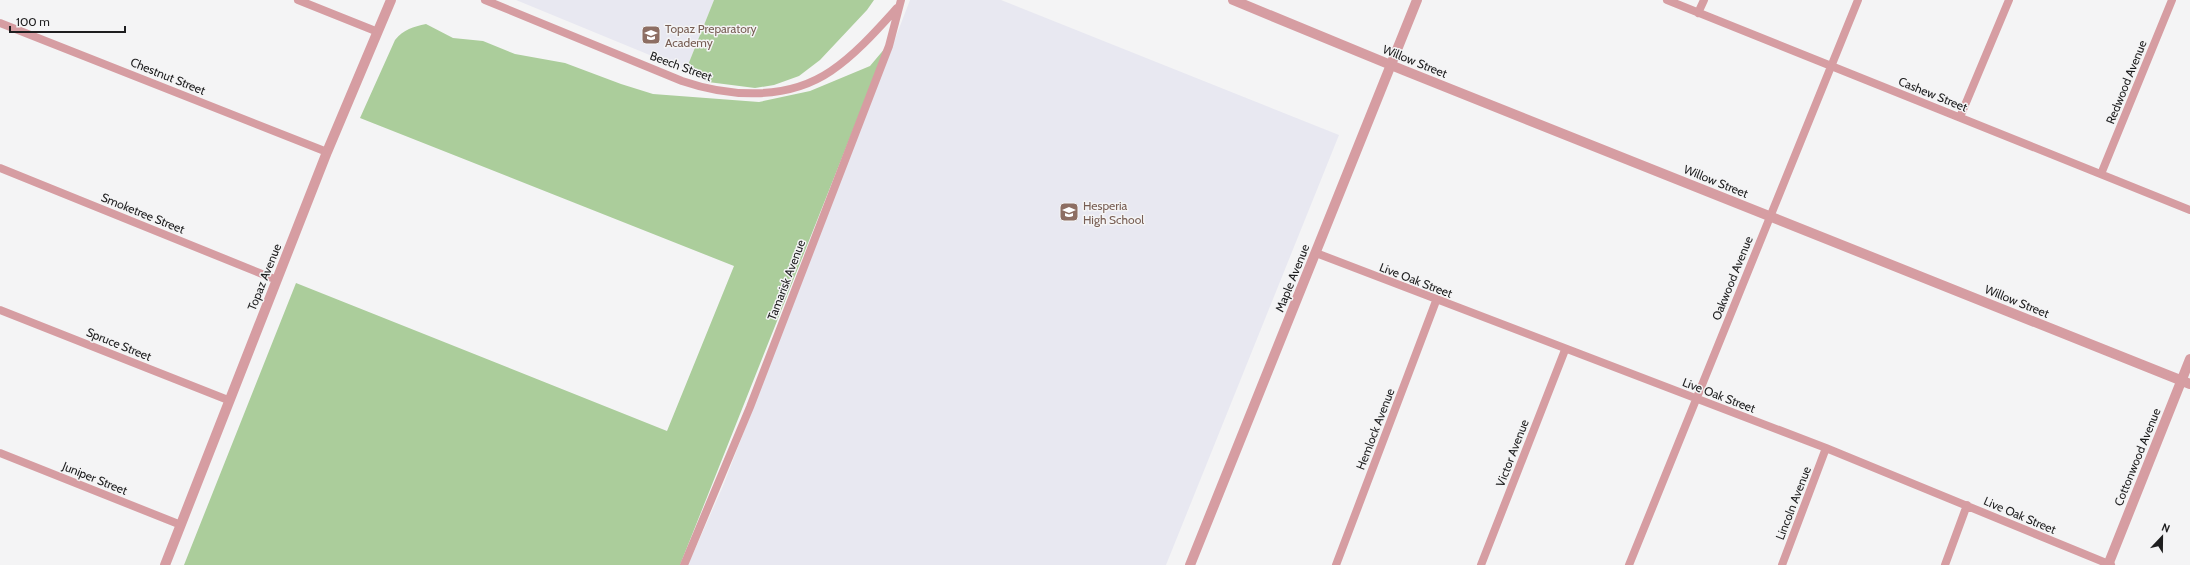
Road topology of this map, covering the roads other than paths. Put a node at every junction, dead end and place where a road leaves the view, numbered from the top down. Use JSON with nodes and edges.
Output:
{"nodes":[{"id":1,"x":298,"y":0,"type":"edge"},
{"id":2,"x":391,"y":0,"type":"edge"},
{"id":3,"x":485,"y":0,"type":"edge"},
{"id":4,"x":1235,"y":0,"type":"edge"},
{"id":5,"x":1417,"y":0,"type":"edge"},
{"id":6,"x":1667,"y":0,"type":"edge"},
{"id":7,"x":1704,"y":0,"type":"edge"},
{"id":8,"x":1858,"y":0,"type":"edge"},
{"id":9,"x":2009,"y":0,"type":"edge"},
{"id":10,"x":2172,"y":0,"type":"edge"},
{"id":11,"x":900,"y":3,"type":"edge"},
{"id":12,"x":1698,"y":13,"type":"junction"},
{"id":13,"x":0,"y":23,"type":"edge"},
{"id":14,"x":378,"y":32,"type":"junction"},
{"id":15,"x":1390,"y":65,"type":"junction"},
{"id":16,"x":1832,"y":66,"type":"junction"},
{"id":17,"x":1960,"y":117,"type":"junction"},
{"id":18,"x":327,"y":152,"type":"junction"},
{"id":19,"x":0,"y":168,"type":"edge"},
{"id":20,"x":2101,"y":174,"type":"junction"},
{"id":21,"x":2190,"y":210,"type":"edge"},
{"id":22,"x":1770,"y":216,"type":"junction"},
{"id":23,"x":1316,"y":253,"type":"junction"},
{"id":24,"x":277,"y":280,"type":"junction"},
{"id":25,"x":1436,"y":301,"type":"junction"},
{"id":26,"x":0,"y":310,"type":"edge"},
{"id":27,"x":1565,"y":350,"type":"junction"},
{"id":28,"x":2190,"y":359,"type":"edge"},
{"id":29,"x":2186,"y":382,"type":"edge"},
{"id":30,"x":228,"y":400,"type":"junction"},
{"id":31,"x":1696,"y":400,"type":"junction"},
{"id":32,"x":1826,"y":448,"type":"junction"},
{"id":33,"x":0,"y":453,"type":"edge"},
{"id":34,"x":1967,"y":506,"type":"junction"},
{"id":35,"x":181,"y":525,"type":"junction"},
{"id":36,"x":165,"y":565,"type":"edge"},
{"id":37,"x":684,"y":565,"type":"edge"},
{"id":38,"x":1190,"y":565,"type":"edge"},
{"id":39,"x":1336,"y":565,"type":"edge"},
{"id":40,"x":1481,"y":565,"type":"edge"},
{"id":41,"x":1629,"y":565,"type":"edge"},
{"id":42,"x":1782,"y":565,"type":"edge"},
{"id":43,"x":1945,"y":565,"type":"edge"},
{"id":44,"x":2109,"y":565,"type":"edge"}],
"edges":[{"from":1,"to":14,"type":"street"},
{"from":2,"to":14,"type":"street","name":"Topaz Avenue"},
{"from":3,"to":11,"type":"street","name":"Beech Street"},
{"from":4,"to":15,"type":"street","name":"Willow Street"},
{"from":5,"to":15,"type":"street","name":"Maple Avenue"},
{"from":6,"to":12,"type":"street","name":"Cashew Street"},
{"from":7,"to":12,"type":"street"},
{"from":8,"to":16,"type":"street","name":"Oakwood Avenue"},
{"from":9,"to":17,"type":"street"},
{"from":10,"to":20,"type":"street","name":"Redwood Avenue"},
{"from":11,"to":37,"type":"street","name":"Tamarisk Avenue"},
{"from":12,"to":16,"type":"street","name":"Cashew Street"},
{"from":13,"to":18,"type":"street","name":"Chestnut Street"},
{"from":14,"to":18,"type":"street","name":"Topaz Avenue"},
{"from":15,"to":22,"type":"street","name":"Willow Street"},
{"from":15,"to":23,"type":"street","name":"Maple Avenue"},
{"from":16,"to":17,"type":"street","name":"Cashew Street"},
{"from":16,"to":22,"type":"street","name":"Oakwood Avenue"},
{"from":17,"to":20,"type":"street","name":"Cashew Street"},
{"from":18,"to":24,"type":"street","name":"Topaz Avenue"},
{"from":19,"to":24,"type":"street","name":"Smoketree Street"},
{"from":20,"to":21,"type":"street","name":"Cashew Street"},
{"from":22,"to":29,"type":"street","name":"Willow Street"},
{"from":22,"to":31,"type":"street","name":"Oakwood Avenue"},
{"from":23,"to":25,"type":"street","name":"Live Oak Street"},
{"from":23,"to":38,"type":"street","name":"Maple Avenue"},
{"from":24,"to":30,"type":"street","name":"Topaz Avenue"},
{"from":25,"to":27,"type":"street","name":"Live Oak Street"},
{"from":25,"to":39,"type":"street","name":"Hemlock Avenue"},
{"from":26,"to":30,"type":"street","name":"Spruce Street"},
{"from":27,"to":31,"type":"street","name":"Live Oak Street"},
{"from":27,"to":40,"type":"street","name":"Victor Avenue"},
{"from":28,"to":29,"type":"street","name":"Cottonwood Avenue"},
{"from":29,"to":44,"type":"street","name":"Cottonwood Avenue"},
{"from":30,"to":35,"type":"street","name":"Topaz Avenue"},
{"from":31,"to":32,"type":"street","name":"Live Oak Street"},
{"from":31,"to":41,"type":"street","name":"Oakwood Avenue"},
{"from":32,"to":34,"type":"street","name":"Live Oak Street"},
{"from":32,"to":42,"type":"street","name":"Lincoln Avenue"},
{"from":33,"to":35,"type":"street","name":"Juniper Street"},
{"from":34,"to":43,"type":"street"},
{"from":34,"to":44,"type":"street","name":"Live Oak Street"},
{"from":35,"to":36,"type":"street","name":"Topaz Avenue"}]}
